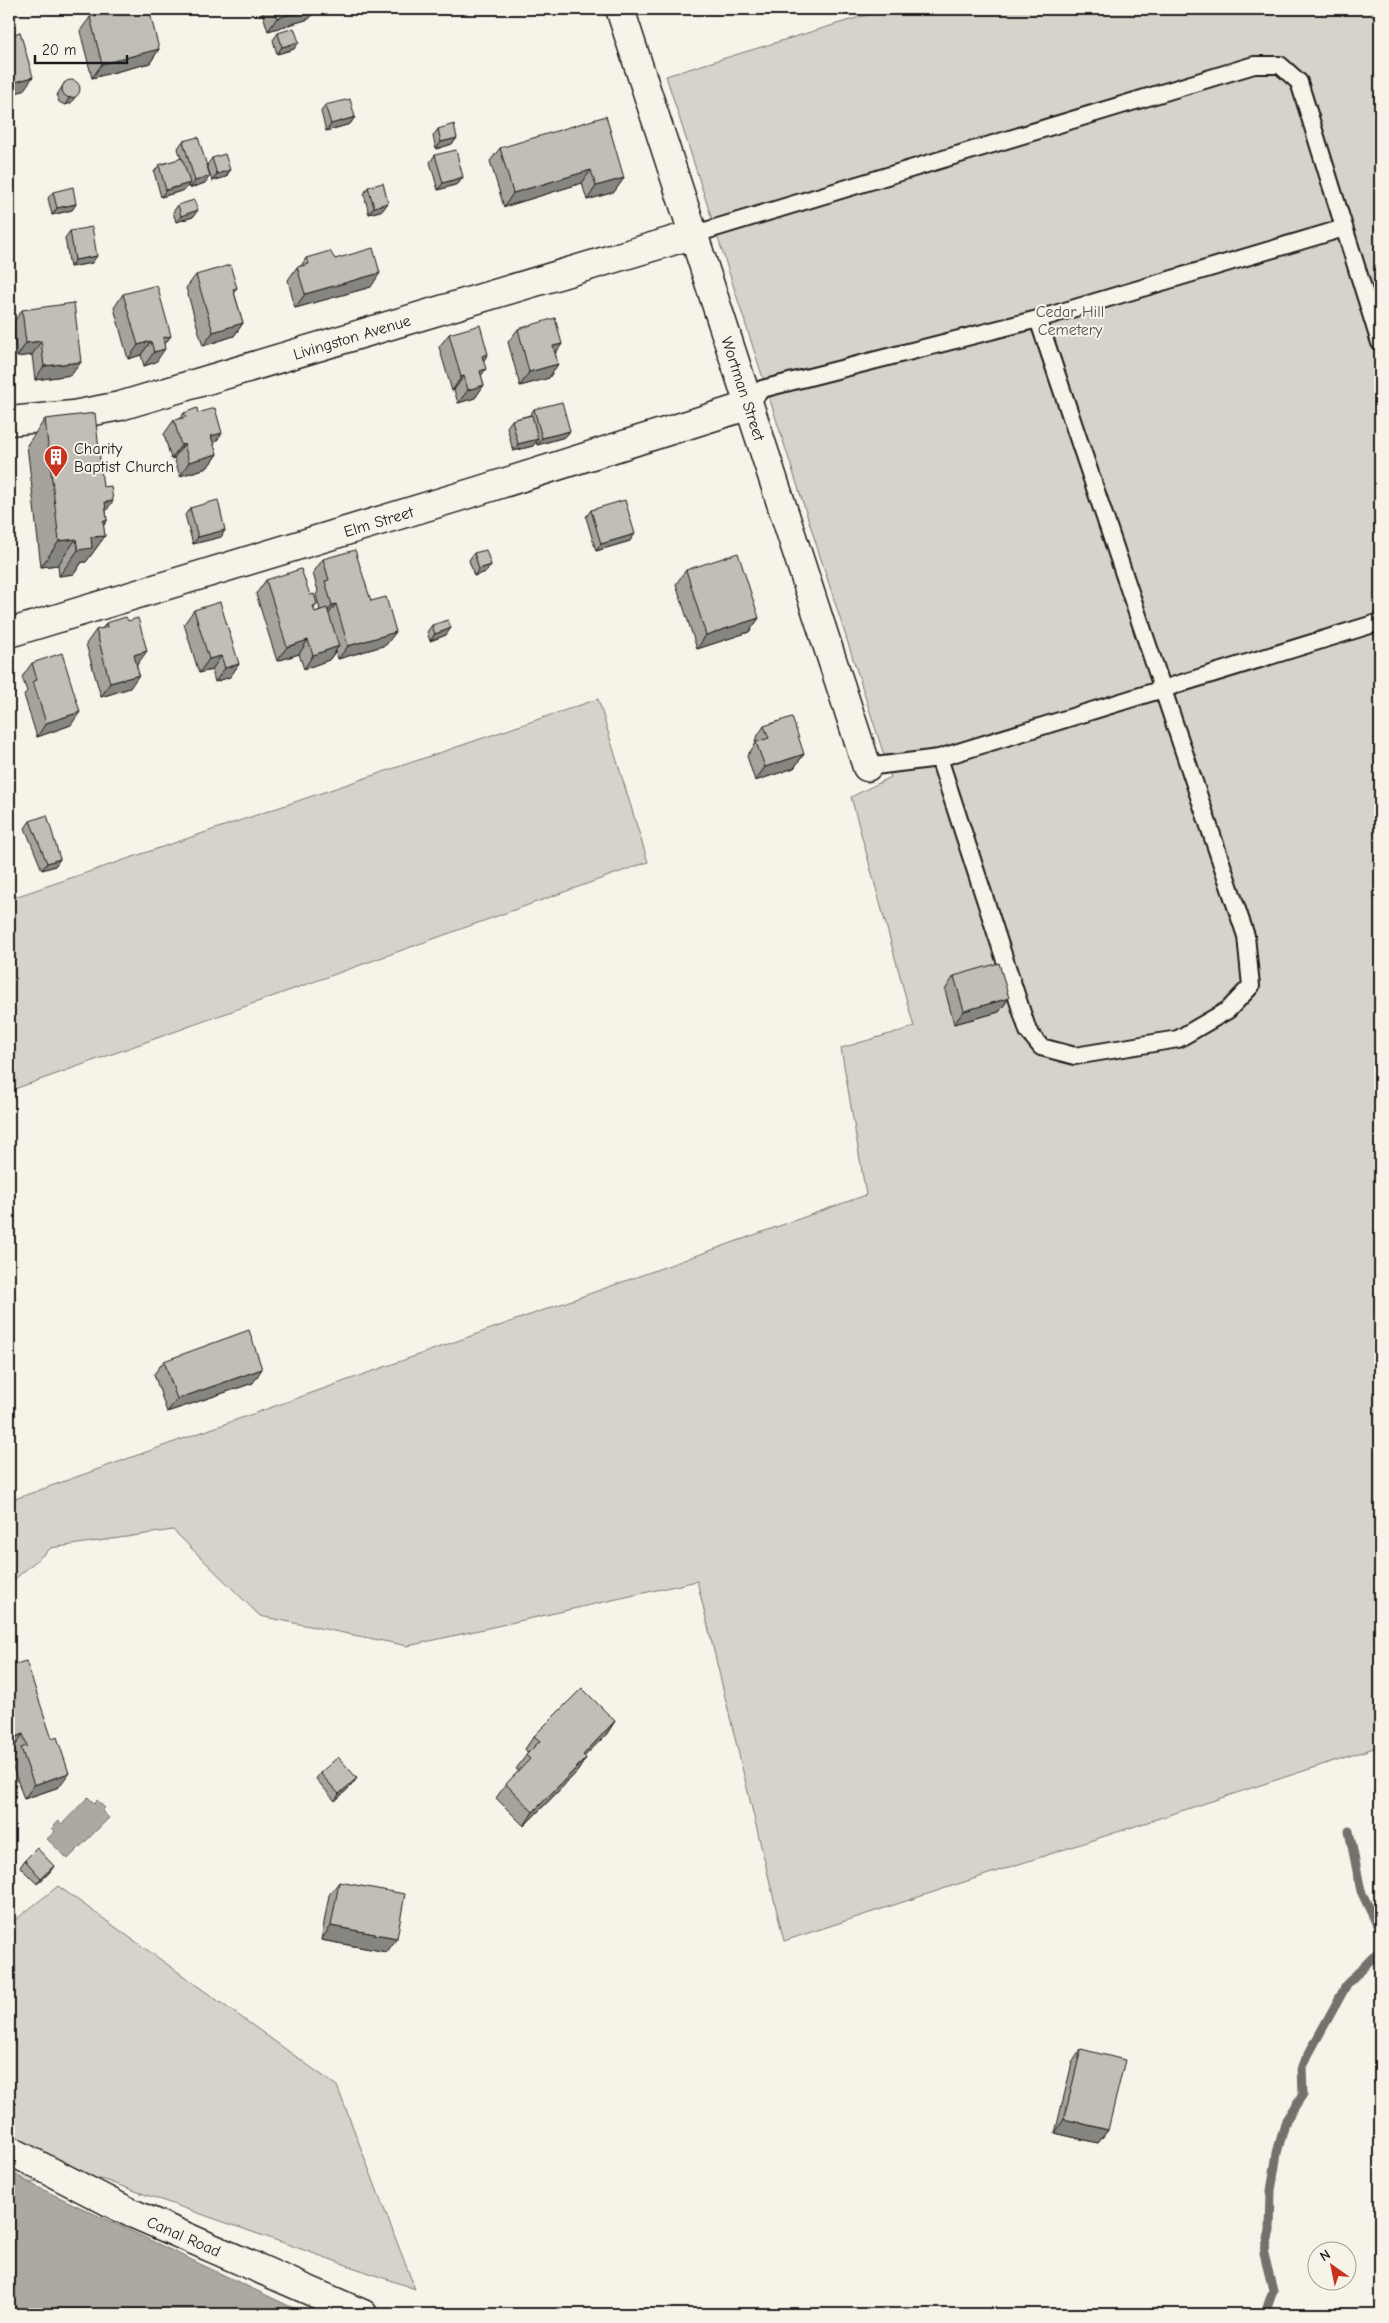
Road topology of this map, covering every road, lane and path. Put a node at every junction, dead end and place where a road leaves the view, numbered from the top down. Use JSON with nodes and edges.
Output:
{"nodes":[{"id":1,"x":620,"y":9,"type":"edge"},
{"id":2,"x":1344,"y":228,"type":"junction"},
{"id":3,"x":692,"y":235,"type":"junction"},
{"id":4,"x":1038,"y":319,"type":"junction"},
{"id":5,"x":1380,"y":343,"type":"edge"},
{"id":6,"x":747,"y":406,"type":"junction"},
{"id":7,"x":9,"y":421,"type":"edge"},
{"id":8,"x":1380,"y":622,"type":"edge"},
{"id":9,"x":9,"y":633,"type":"edge"},
{"id":10,"x":1162,"y":688,"type":"junction"},
{"id":11,"x":939,"y":758,"type":"junction"},
{"id":12,"x":867,"y":766,"type":"joint"},
{"id":13,"x":9,"y":2150,"type":"edge"},
{"id":14,"x":363,"y":2314,"type":"edge"}],
"edges":[{"from":1,"to":3,"type":"street","name":"Wortman Street"},
{"from":2,"to":3,"type":"lane"},
{"from":2,"to":4,"type":"lane"},
{"from":2,"to":5,"type":"lane"},
{"from":3,"to":6,"type":"street","name":"Wortman Street"},
{"from":3,"to":7,"type":"street","name":"Livingston Avenue"},
{"from":4,"to":6,"type":"lane"},
{"from":4,"to":10,"type":"lane"},
{"from":6,"to":9,"type":"street","name":"Elm Street"},
{"from":6,"to":12,"type":"street","name":"Wortman Street"},
{"from":8,"to":10,"type":"lane"},
{"from":10,"to":11,"type":"lane"},
{"from":10,"to":11,"type":"lane"},
{"from":11,"to":12,"type":"lane"},
{"from":13,"to":14,"type":"street","name":"Canal Road"}]}
